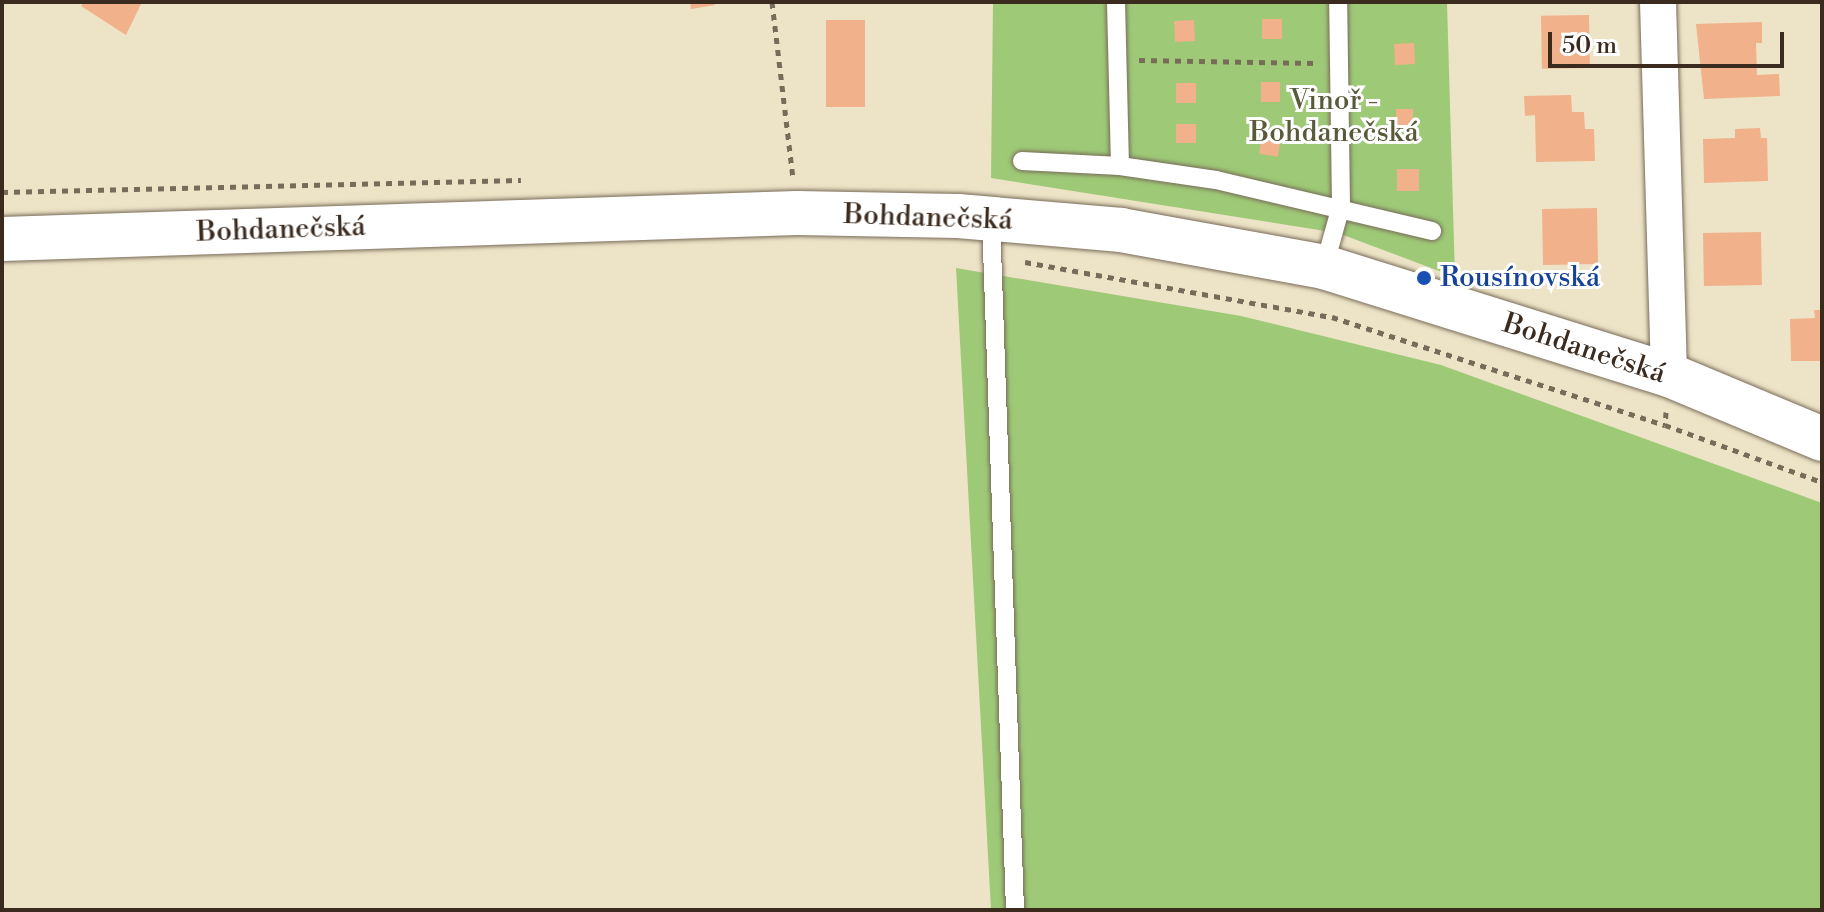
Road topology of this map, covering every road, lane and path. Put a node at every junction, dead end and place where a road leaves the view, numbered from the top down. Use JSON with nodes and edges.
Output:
{"nodes":[{"id":1,"x":772,"y":2,"type":"edge"},
{"id":2,"x":1116,"y":2,"type":"edge"},
{"id":3,"x":1338,"y":2,"type":"edge"},
{"id":4,"x":1658,"y":2,"type":"edge"},
{"id":5,"x":1118,"y":60,"type":"junction"},
{"id":6,"x":1339,"y":63,"type":"junction"},
{"id":7,"x":1022,"y":161,"type":"dead end"},
{"id":8,"x":1120,"y":166,"type":"junction"},
{"id":9,"x":521,"y":180,"type":"dead end"},
{"id":10,"x":2,"y":192,"type":"edge"},
{"id":11,"x":1341,"y":206,"type":"junction"},
{"id":12,"x":797,"y":213,"type":"junction"},
{"id":13,"x":1432,"y":231,"type":"dead end"},
{"id":14,"x":992,"y":237,"type":"junction"},
{"id":15,"x":2,"y":239,"type":"edge"},
{"id":16,"x":1324,"y":267,"type":"junction"},
{"id":17,"x":1668,"y":389,"type":"junction"},
{"id":18,"x":1665,"y":425,"type":"junction"},
{"id":19,"x":1822,"y":439,"type":"edge"},
{"id":20,"x":1822,"y":482,"type":"edge"},
{"id":21,"x":1015,"y":910,"type":"edge"}],
"edges":[{"from":1,"to":12,"type":"path"},
{"from":2,"to":5,"type":"lane"},
{"from":3,"to":6,"type":"lane"},
{"from":4,"to":17,"type":"street"},
{"from":5,"to":6,"type":"path"},
{"from":5,"to":8,"type":"lane"},
{"from":6,"to":11,"type":"lane"},
{"from":7,"to":8,"type":"lane"},
{"from":8,"to":11,"type":"lane"},
{"from":9,"to":10,"type":"path"},
{"from":11,"to":13,"type":"lane"},
{"from":11,"to":16,"type":"lane"},
{"from":12,"to":14,"type":"street","name":"Bohdanečská"},
{"from":12,"to":15,"type":"street","name":"Bohdanečská"},
{"from":14,"to":16,"type":"street","name":"Bohdanečská"},
{"from":14,"to":18,"type":"path"},
{"from":14,"to":21,"type":"lane"},
{"from":16,"to":17,"type":"street","name":"Bohdanečská"},
{"from":17,"to":18,"type":"path"},
{"from":17,"to":19,"type":"street","name":"Bohdanečská"},
{"from":18,"to":20,"type":"path"}]}
